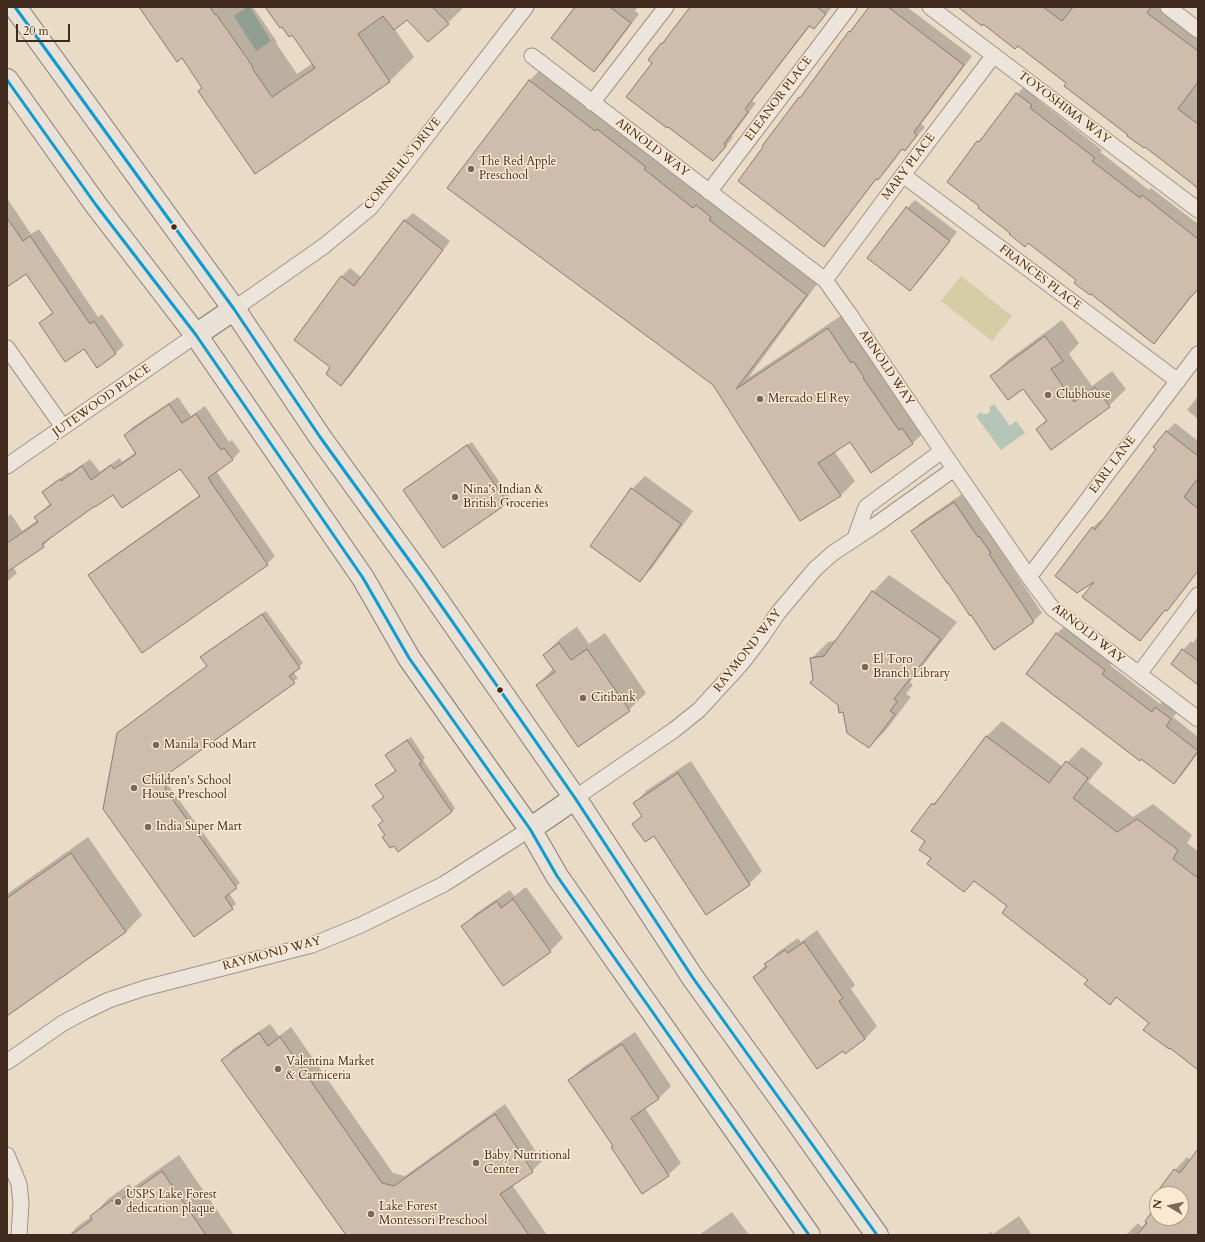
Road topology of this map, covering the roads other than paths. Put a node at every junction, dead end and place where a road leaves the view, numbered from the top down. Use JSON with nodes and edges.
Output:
{"nodes":[{"id":1,"x":15,"y":7,"type":"edge"},
{"id":2,"x":526,"y":7,"type":"edge"},
{"id":3,"x":666,"y":7,"type":"edge"},
{"id":4,"x":849,"y":7,"type":"edge"},
{"id":5,"x":930,"y":7,"type":"edge"},
{"id":6,"x":1168,"y":7,"type":"edge"},
{"id":7,"x":1198,"y":30,"type":"edge"},
{"id":8,"x":532,"y":56,"type":"dead end"},
{"id":9,"x":994,"y":56,"type":"junction"},
{"id":10,"x":7,"y":80,"type":"edge"},
{"id":11,"x":592,"y":103,"type":"junction"},
{"id":12,"x":903,"y":175,"type":"junction"},
{"id":13,"x":709,"y":192,"type":"junction"},
{"id":14,"x":1198,"y":210,"type":"edge"},
{"id":15,"x":825,"y":280,"type":"junction"},
{"id":16,"x":234,"y":309,"type":"junction"},
{"id":17,"x":196,"y":335,"type":"junction"},
{"id":18,"x":7,"y":348,"type":"edge"},
{"id":19,"x":1198,"y":354,"type":"edge"},
{"id":20,"x":1178,"y":381,"type":"junction"},
{"id":21,"x":63,"y":427,"type":"junction"},
{"id":22,"x":942,"y":451,"type":"junction"},
{"id":23,"x":7,"y":466,"type":"edge"},
{"id":24,"x":954,"y":469,"type":"junction"},
{"id":25,"x":855,"y":538,"type":"junction"},
{"id":26,"x":1029,"y":576,"type":"junction"},
{"id":27,"x":1198,"y":595,"type":"edge"},
{"id":28,"x":1139,"y":674,"type":"junction"},
{"id":29,"x":1198,"y":719,"type":"edge"},
{"id":30,"x":574,"y":798,"type":"junction"},
{"id":31,"x":530,"y":829,"type":"junction"},
{"id":32,"x":7,"y":1062,"type":"edge"},
{"id":33,"x":7,"y":1155,"type":"edge"},
{"id":34,"x":19,"y":1235,"type":"edge"},
{"id":35,"x":809,"y":1235,"type":"edge"},
{"id":36,"x":877,"y":1235,"type":"edge"}],
"edges":[{"from":1,"to":16,"type":"main road"},
{"from":2,"to":16,"type":"street","name":"CORNELIUS DRIVE"},
{"from":3,"to":11,"type":"street"},
{"from":4,"to":13,"type":"street","name":"ELEANOR PLACE"},
{"from":5,"to":9,"type":"street","name":"TOYOSHIMA WAY"},
{"from":6,"to":7,"type":"street"},
{"from":8,"to":11,"type":"street","name":"ARNOLD WAY"},
{"from":9,"to":12,"type":"street","name":"MARY PLACE"},
{"from":9,"to":14,"type":"street","name":"TOYOSHIMA WAY"},
{"from":10,"to":17,"type":"main road"},
{"from":11,"to":13,"type":"street","name":"ARNOLD WAY"},
{"from":12,"to":15,"type":"street","name":"MARY PLACE"},
{"from":12,"to":20,"type":"street","name":"FRANCES PLACE"},
{"from":13,"to":15,"type":"street","name":"ARNOLD WAY"},
{"from":15,"to":22,"type":"street","name":"ARNOLD WAY"},
{"from":16,"to":17,"type":"main road"},
{"from":16,"to":30,"type":"main road"},
{"from":17,"to":21,"type":"street","name":"JUTEWOOD PLACE"},
{"from":17,"to":31,"type":"main road"},
{"from":18,"to":21,"type":"street"},
{"from":19,"to":20,"type":"street","name":"EARL LANE"},
{"from":20,"to":26,"type":"street","name":"EARL LANE"},
{"from":21,"to":23,"type":"street","name":"JUTEWOOD PLACE"},
{"from":22,"to":24,"type":"street","name":"ARNOLD WAY"},
{"from":22,"to":25,"type":"street"},
{"from":24,"to":25,"type":"street","name":"RAYMOND WAY"},
{"from":24,"to":26,"type":"street","name":"ARNOLD WAY"},
{"from":25,"to":30,"type":"street","name":"RAYMOND WAY"},
{"from":26,"to":28,"type":"street","name":"ARNOLD WAY"},
{"from":27,"to":28,"type":"street"},
{"from":28,"to":29,"type":"street","name":"ARNOLD WAY"},
{"from":30,"to":31,"type":"main road"},
{"from":30,"to":36,"type":"main road"},
{"from":31,"to":32,"type":"street","name":"RAYMOND WAY"},
{"from":31,"to":35,"type":"main road"},
{"from":33,"to":34,"type":"street"}]}
